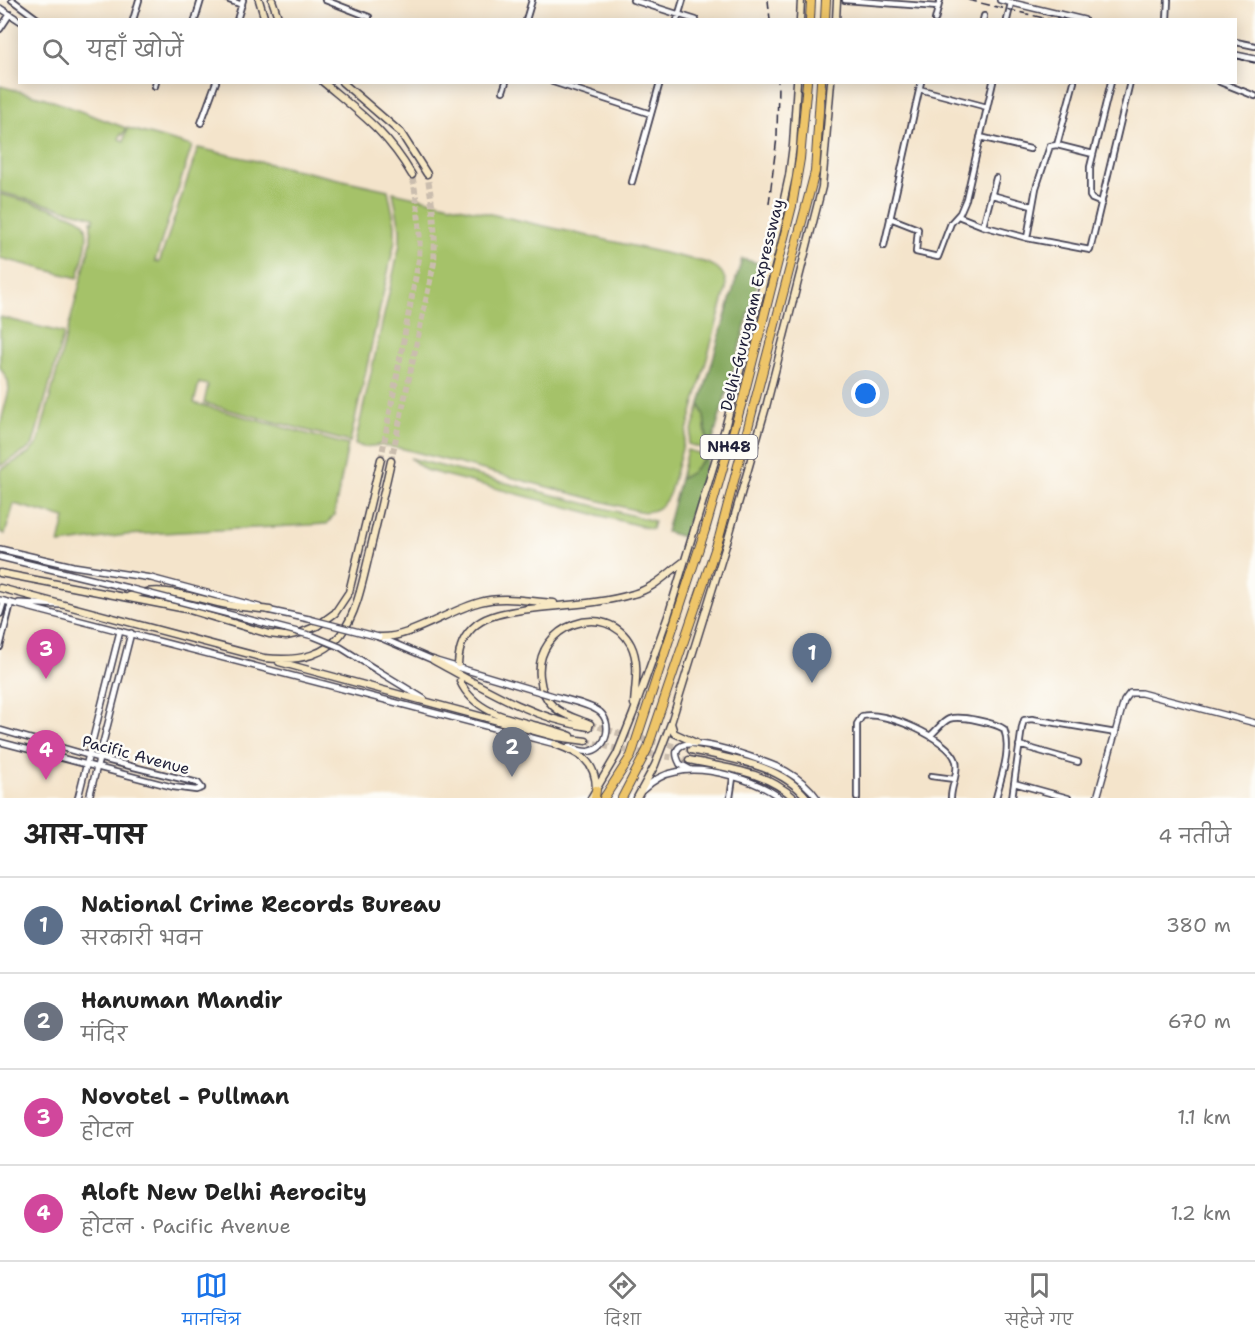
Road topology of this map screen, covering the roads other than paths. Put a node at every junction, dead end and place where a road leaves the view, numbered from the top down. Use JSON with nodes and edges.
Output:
{"nodes":[{"id":1,"x":12,"y":0,"type":"edge"},
{"id":2,"x":139,"y":0,"type":"edge"},
{"id":3,"x":193,"y":0,"type":"edge"},
{"id":4,"x":230,"y":0,"type":"edge"},
{"id":5,"x":259,"y":0,"type":"edge"},
{"id":6,"x":272,"y":0,"type":"edge"},
{"id":7,"x":325,"y":0,"type":"edge"},
{"id":8,"x":532,"y":0,"type":"edge"},
{"id":9,"x":633,"y":0,"type":"edge"},
{"id":10,"x":683,"y":0,"type":"edge"},
{"id":11,"x":801,"y":0,"type":"edge"},
{"id":12,"x":811,"y":0,"type":"edge"},
{"id":13,"x":826,"y":0,"type":"edge"},
{"id":14,"x":837,"y":0,"type":"edge"},
{"id":15,"x":846,"y":0,"type":"edge"},
{"id":16,"x":940,"y":0,"type":"edge"},
{"id":17,"x":1000,"y":0,"type":"edge"},
{"id":18,"x":1168,"y":0,"type":"edge"},
{"id":19,"x":201,"y":1,"type":"edge"},
{"id":20,"x":242,"y":2,"type":"edge"},
{"id":21,"x":1011,"y":3,"type":"junction"},
{"id":22,"x":938,"y":7,"type":"junction"},
{"id":23,"x":0,"y":8,"type":"edge"},
{"id":24,"x":10,"y":14,"type":"junction"},
{"id":25,"x":369,"y":17,"type":"dead end"},
{"id":26,"x":678,"y":17,"type":"edge"},
{"id":27,"x":36,"y":18,"type":"edge"},
{"id":28,"x":135,"y":18,"type":"edge"},
{"id":29,"x":196,"y":18,"type":"edge"},
{"id":30,"x":238,"y":18,"type":"edge"},
{"id":31,"x":264,"y":18,"type":"edge"},
{"id":32,"x":278,"y":18,"type":"edge"},
{"id":33,"x":527,"y":18,"type":"edge"},
{"id":34,"x":800,"y":18,"type":"edge"},
{"id":35,"x":810,"y":18,"type":"edge"},
{"id":36,"x":825,"y":18,"type":"edge"},
{"id":37,"x":836,"y":18,"type":"edge"},
{"id":38,"x":935,"y":18,"type":"edge"},
{"id":39,"x":1007,"y":18,"type":"edge"},
{"id":40,"x":1075,"y":18,"type":"edge"},
{"id":41,"x":1167,"y":18,"type":"edge"},
{"id":42,"x":18,"y":20,"type":"edge"},
{"id":43,"x":0,"y":29,"type":"edge"},
{"id":44,"x":1237,"y":42,"type":"edge"},
{"id":45,"x":1255,"y":46,"type":"edge"},
{"id":46,"x":1237,"y":55,"type":"edge"},
{"id":47,"x":1255,"y":59,"type":"edge"},
{"id":48,"x":215,"y":84,"type":"edge"},
{"id":49,"x":325,"y":84,"type":"edge"},
{"id":50,"x":344,"y":84,"type":"edge"},
{"id":51,"x":505,"y":84,"type":"edge"},
{"id":52,"x":559,"y":84,"type":"edge"},
{"id":53,"x":659,"y":84,"type":"edge"},
{"id":54,"x":797,"y":84,"type":"edge"},
{"id":55,"x":807,"y":84,"type":"edge"},
{"id":56,"x":821,"y":84,"type":"edge"},
{"id":57,"x":831,"y":84,"type":"edge"},
{"id":58,"x":921,"y":84,"type":"edge"},
{"id":59,"x":993,"y":84,"type":"edge"},
{"id":60,"x":1073,"y":84,"type":"edge"},
{"id":61,"x":1110,"y":84,"type":"edge"},
{"id":62,"x":1130,"y":84,"type":"edge"},
{"id":63,"x":1225,"y":84,"type":"edge"},
{"id":64,"x":920,"y":89,"type":"junction"},
{"id":65,"x":503,"y":91,"type":"dead end"},
{"id":66,"x":1255,"y":95,"type":"edge"},
{"id":67,"x":987,"y":107,"type":"junction"},
{"id":68,"x":651,"y":114,"type":"junction"},
{"id":69,"x":201,"y":123,"type":"dead end"},
{"id":70,"x":980,"y":137,"type":"junction"},
{"id":71,"x":1057,"y":145,"type":"junction"},
{"id":72,"x":1030,"y":149,"type":"dead end"},
{"id":73,"x":1093,"y":154,"type":"junction"},
{"id":74,"x":427,"y":174,"type":"tunnel mouth"},
{"id":75,"x":412,"y":175,"type":"tunnel mouth"},
{"id":76,"x":996,"y":178,"type":"dead end"},
{"id":77,"x":632,"y":182,"type":"dead end"},
{"id":78,"x":992,"y":195,"type":"junction"},
{"id":79,"x":1102,"y":203,"type":"junction"},
{"id":80,"x":1032,"y":206,"type":"junction"},
{"id":81,"x":958,"y":216,"type":"junction"},
{"id":82,"x":890,"y":218,"type":"junction"},
{"id":83,"x":983,"y":226,"type":"junction"},
{"id":84,"x":1027,"y":238,"type":"junction"},
{"id":85,"x":884,"y":246,"type":"dead end"},
{"id":86,"x":381,"y":459,"type":"tunnel mouth"},
{"id":87,"x":391,"y":461,"type":"tunnel mouth"},
{"id":88,"x":0,"y":549,"type":"edge"},
{"id":89,"x":0,"y":557,"type":"edge"},
{"id":90,"x":683,"y":562,"type":"junction"},
{"id":91,"x":0,"y":573,"type":"edge"},
{"id":92,"x":0,"y":588,"type":"edge"},
{"id":93,"x":126,"y":597,"type":"junction"},
{"id":94,"x":2,"y":600,"type":"edge"},
{"id":95,"x":594,"y":601,"type":"junction"},
{"id":96,"x":11,"y":603,"type":"junction"},
{"id":97,"x":65,"y":605,"type":"junction"},
{"id":98,"x":270,"y":610,"type":"junction"},
{"id":99,"x":0,"y":614,"type":"edge"},
{"id":100,"x":120,"y":631,"type":"junction"},
{"id":101,"x":131,"y":633,"type":"junction"},
{"id":102,"x":380,"y":638,"type":"junction"},
{"id":103,"x":0,"y":647,"type":"edge"},
{"id":104,"x":264,"y":658,"type":"junction"},
{"id":105,"x":433,"y":660,"type":"junction"},
{"id":106,"x":458,"y":664,"type":"dead end"},
{"id":107,"x":460,"y":681,"type":"dead end"},
{"id":108,"x":433,"y":705,"type":"junction"},
{"id":109,"x":633,"y":714,"type":"junction"},
{"id":110,"x":671,"y":723,"type":"junction"},
{"id":111,"x":1255,"y":723,"type":"edge"},
{"id":112,"x":0,"y":730,"type":"edge"},
{"id":113,"x":1116,"y":733,"type":"junction"},
{"id":114,"x":932,"y":735,"type":"junction"},
{"id":115,"x":0,"y":742,"type":"edge"},
{"id":116,"x":696,"y":743,"type":"junction"},
{"id":117,"x":555,"y":744,"type":"junction"},
{"id":118,"x":1019,"y":746,"type":"junction"},
{"id":119,"x":692,"y":750,"type":"tunnel mouth"},
{"id":120,"x":90,"y":756,"type":"junction"},
{"id":121,"x":98,"y":758,"type":"junction"},
{"id":122,"x":689,"y":760,"type":"tunnel mouth"},
{"id":123,"x":1078,"y":762,"type":"dead end"},
{"id":124,"x":87,"y":765,"type":"junction"},
{"id":125,"x":96,"y":767,"type":"junction"},
{"id":126,"x":692,"y":770,"type":"junction"},
{"id":127,"x":931,"y":776,"type":"dead end"},
{"id":128,"x":733,"y":778,"type":"junction"},
{"id":129,"x":954,"y":779,"type":"junction"},
{"id":130,"x":1014,"y":783,"type":"junction"},
{"id":131,"x":642,"y":792,"type":"junction"},
{"id":132,"x":594,"y":795,"type":"edge"},
{"id":133,"x":78,"y":798,"type":"edge"},
{"id":134,"x":88,"y":798,"type":"edge"},
{"id":135,"x":604,"y":798,"type":"edge"},
{"id":136,"x":622,"y":798,"type":"edge"},
{"id":137,"x":637,"y":798,"type":"edge"},
{"id":138,"x":730,"y":798,"type":"edge"},
{"id":139,"x":780,"y":798,"type":"edge"},
{"id":140,"x":794,"y":798,"type":"edge"},
{"id":141,"x":807,"y":798,"type":"edge"},
{"id":142,"x":817,"y":798,"type":"edge"},
{"id":143,"x":857,"y":798,"type":"edge"},
{"id":144,"x":951,"y":798,"type":"edge"},
{"id":145,"x":996,"y":798,"type":"edge"},
{"id":146,"x":1012,"y":798,"type":"edge"},
{"id":147,"x":1068,"y":798,"type":"edge"},
{"id":148,"x":1097,"y":798,"type":"edge"}],
"edges":[{"from":1,"to":27,"type":"street"},
{"from":2,"to":28,"type":"street"},
{"from":3,"to":19,"type":"street"},
{"from":4,"to":20,"type":"street"},
{"from":5,"to":31,"type":"main road"},
{"from":6,"to":32,"type":"main road"},
{"from":7,"to":25,"type":"street"},
{"from":8,"to":33,"type":"street"},
{"from":9,"to":26,"type":"street"},
{"from":10,"to":26,"type":"street"},
{"from":11,"to":34,"type":"main road"},
{"from":12,"to":35,"type":"highway"},
{"from":13,"to":36,"type":"highway"},
{"from":14,"to":37,"type":"main road"},
{"from":15,"to":22,"type":"street"},
{"from":16,"to":22,"type":"street"},
{"from":17,"to":21,"type":"street"},
{"from":18,"to":41,"type":"street"},
{"from":19,"to":29,"type":"street"},
{"from":20,"to":30,"type":"street"},
{"from":21,"to":39,"type":"street"},
{"from":21,"to":40,"type":"street"},
{"from":22,"to":38,"type":"street"},
{"from":23,"to":24,"type":"street"},
{"from":24,"to":42,"type":"street"},
{"from":24,"to":43,"type":"street"},
{"from":44,"to":45,"type":"street"},
{"from":46,"to":47,"type":"street"},
{"from":48,"to":69,"type":"street"},
{"from":49,"to":75,"type":"main road"},
{"from":50,"to":74,"type":"main road"},
{"from":51,"to":65,"type":"street"},
{"from":52,"to":68,"type":"street"},
{"from":53,"to":68,"type":"street"},
{"from":54,"to":90,"type":"main road"},
{"from":55,"to":135,"type":"highway","name":"Delhi-Gurugram Expressway","number":"NH48"},
{"from":56,"to":136,"type":"highway","name":"Delhi-Gurugram Expressway","number":"NH48"},
{"from":57,"to":110,"type":"main road"},
{"from":58,"to":64,"type":"street"},
{"from":59,"to":67,"type":"street"},
{"from":60,"to":71,"type":"street"},
{"from":61,"to":73,"type":"street"},
{"from":62,"to":79,"type":"street"},
{"from":63,"to":66,"type":"street"},
{"from":64,"to":67,"type":"street"},
{"from":64,"to":82,"type":"street"},
{"from":67,"to":70,"type":"street"},
{"from":68,"to":77,"type":"street"},
{"from":70,"to":72,"type":"street"},
{"from":70,"to":81,"type":"street"},
{"from":71,"to":73,"type":"street"},
{"from":71,"to":80,"type":"street"},
{"from":73,"to":79,"type":"street"},
{"from":76,"to":78,"type":"street"},
{"from":78,"to":80,"type":"street"},
{"from":78,"to":83,"type":"street"},
{"from":79,"to":84,"type":"street"},
{"from":80,"to":84,"type":"street"},
{"from":81,"to":82,"type":"street"},
{"from":81,"to":83,"type":"street"},
{"from":82,"to":85,"type":"street"},
{"from":83,"to":84,"type":"street"},
{"from":86,"to":93,"type":"main road"},
{"from":87,"to":104,"type":"main road"},
{"from":88,"to":98,"type":"street"},
{"from":89,"to":108,"type":"street","bridge":true},
{"from":90,"to":95,"type":"main road"},
{"from":90,"to":109,"type":"main road"},
{"from":91,"to":93,"type":"main road"},
{"from":92,"to":97,"type":"main road"},
{"from":93,"to":98,"type":"main road"},
{"from":94,"to":96,"type":"street"},
{"from":94,"to":99,"type":"street"},
{"from":95,"to":102,"type":"main road"},
{"from":95,"to":106,"type":"main road"},
{"from":96,"to":97,"type":"street"},
{"from":96,"to":100,"type":"street"},
{"from":96,"to":103,"type":"street"},
{"from":97,"to":104,"type":"main road"},
{"from":98,"to":102,"type":"street","bridge":true},
{"from":100,"to":101,"type":"street"},
{"from":100,"to":120,"type":"street"},
{"from":101,"to":117,"type":"street"},
{"from":101,"to":121,"type":"street"},
{"from":102,"to":105,"type":"street"},
{"from":104,"to":108,"type":"main road"},
{"from":105,"to":109,"type":"main road"},
{"from":105,"to":117,"type":"street","bridge":true},
{"from":107,"to":108,"type":"main road"},
{"from":109,"to":132,"type":"main road"},
{"from":110,"to":116,"type":"main road"},
{"from":110,"to":131,"type":"main road"},
{"from":111,"to":113,"type":"street"},
{"from":112,"to":120,"type":"street","name":"Pacific Avenue"},
{"from":113,"to":118,"type":"street"},
{"from":113,"to":148,"type":"street"},
{"from":114,"to":129,"type":"street"},
{"from":114,"to":143,"type":"street"},
{"from":114,"to":145,"type":"street"},
{"from":115,"to":124,"type":"street","name":"Pacific Avenue"},
{"from":116,"to":126,"type":"street"},
{"from":116,"to":142,"type":"street"},
{"from":117,"to":132,"type":"main road"},
{"from":118,"to":123,"type":"street"},
{"from":118,"to":130,"type":"street"},
{"from":119,"to":141,"type":"main road"},
{"from":120,"to":121,"type":"street","name":"Pacific Avenue"},
{"from":120,"to":124,"type":"street"},
{"from":121,"to":125,"type":"street"},
{"from":121,"to":125,"type":"street","name":"Pacific Avenue"},
{"from":122,"to":140,"type":"main road"},
{"from":124,"to":125,"type":"street","name":"Pacific Avenue"},
{"from":124,"to":133,"type":"street"},
{"from":125,"to":134,"type":"street"},
{"from":126,"to":128,"type":"street"},
{"from":126,"to":131,"type":"street"},
{"from":127,"to":129,"type":"street"},
{"from":128,"to":138,"type":"street"},
{"from":128,"to":139,"type":"street"},
{"from":129,"to":144,"type":"street"},
{"from":130,"to":146,"type":"street"},
{"from":130,"to":147,"type":"street"},
{"from":131,"to":137,"type":"main road"}]}
